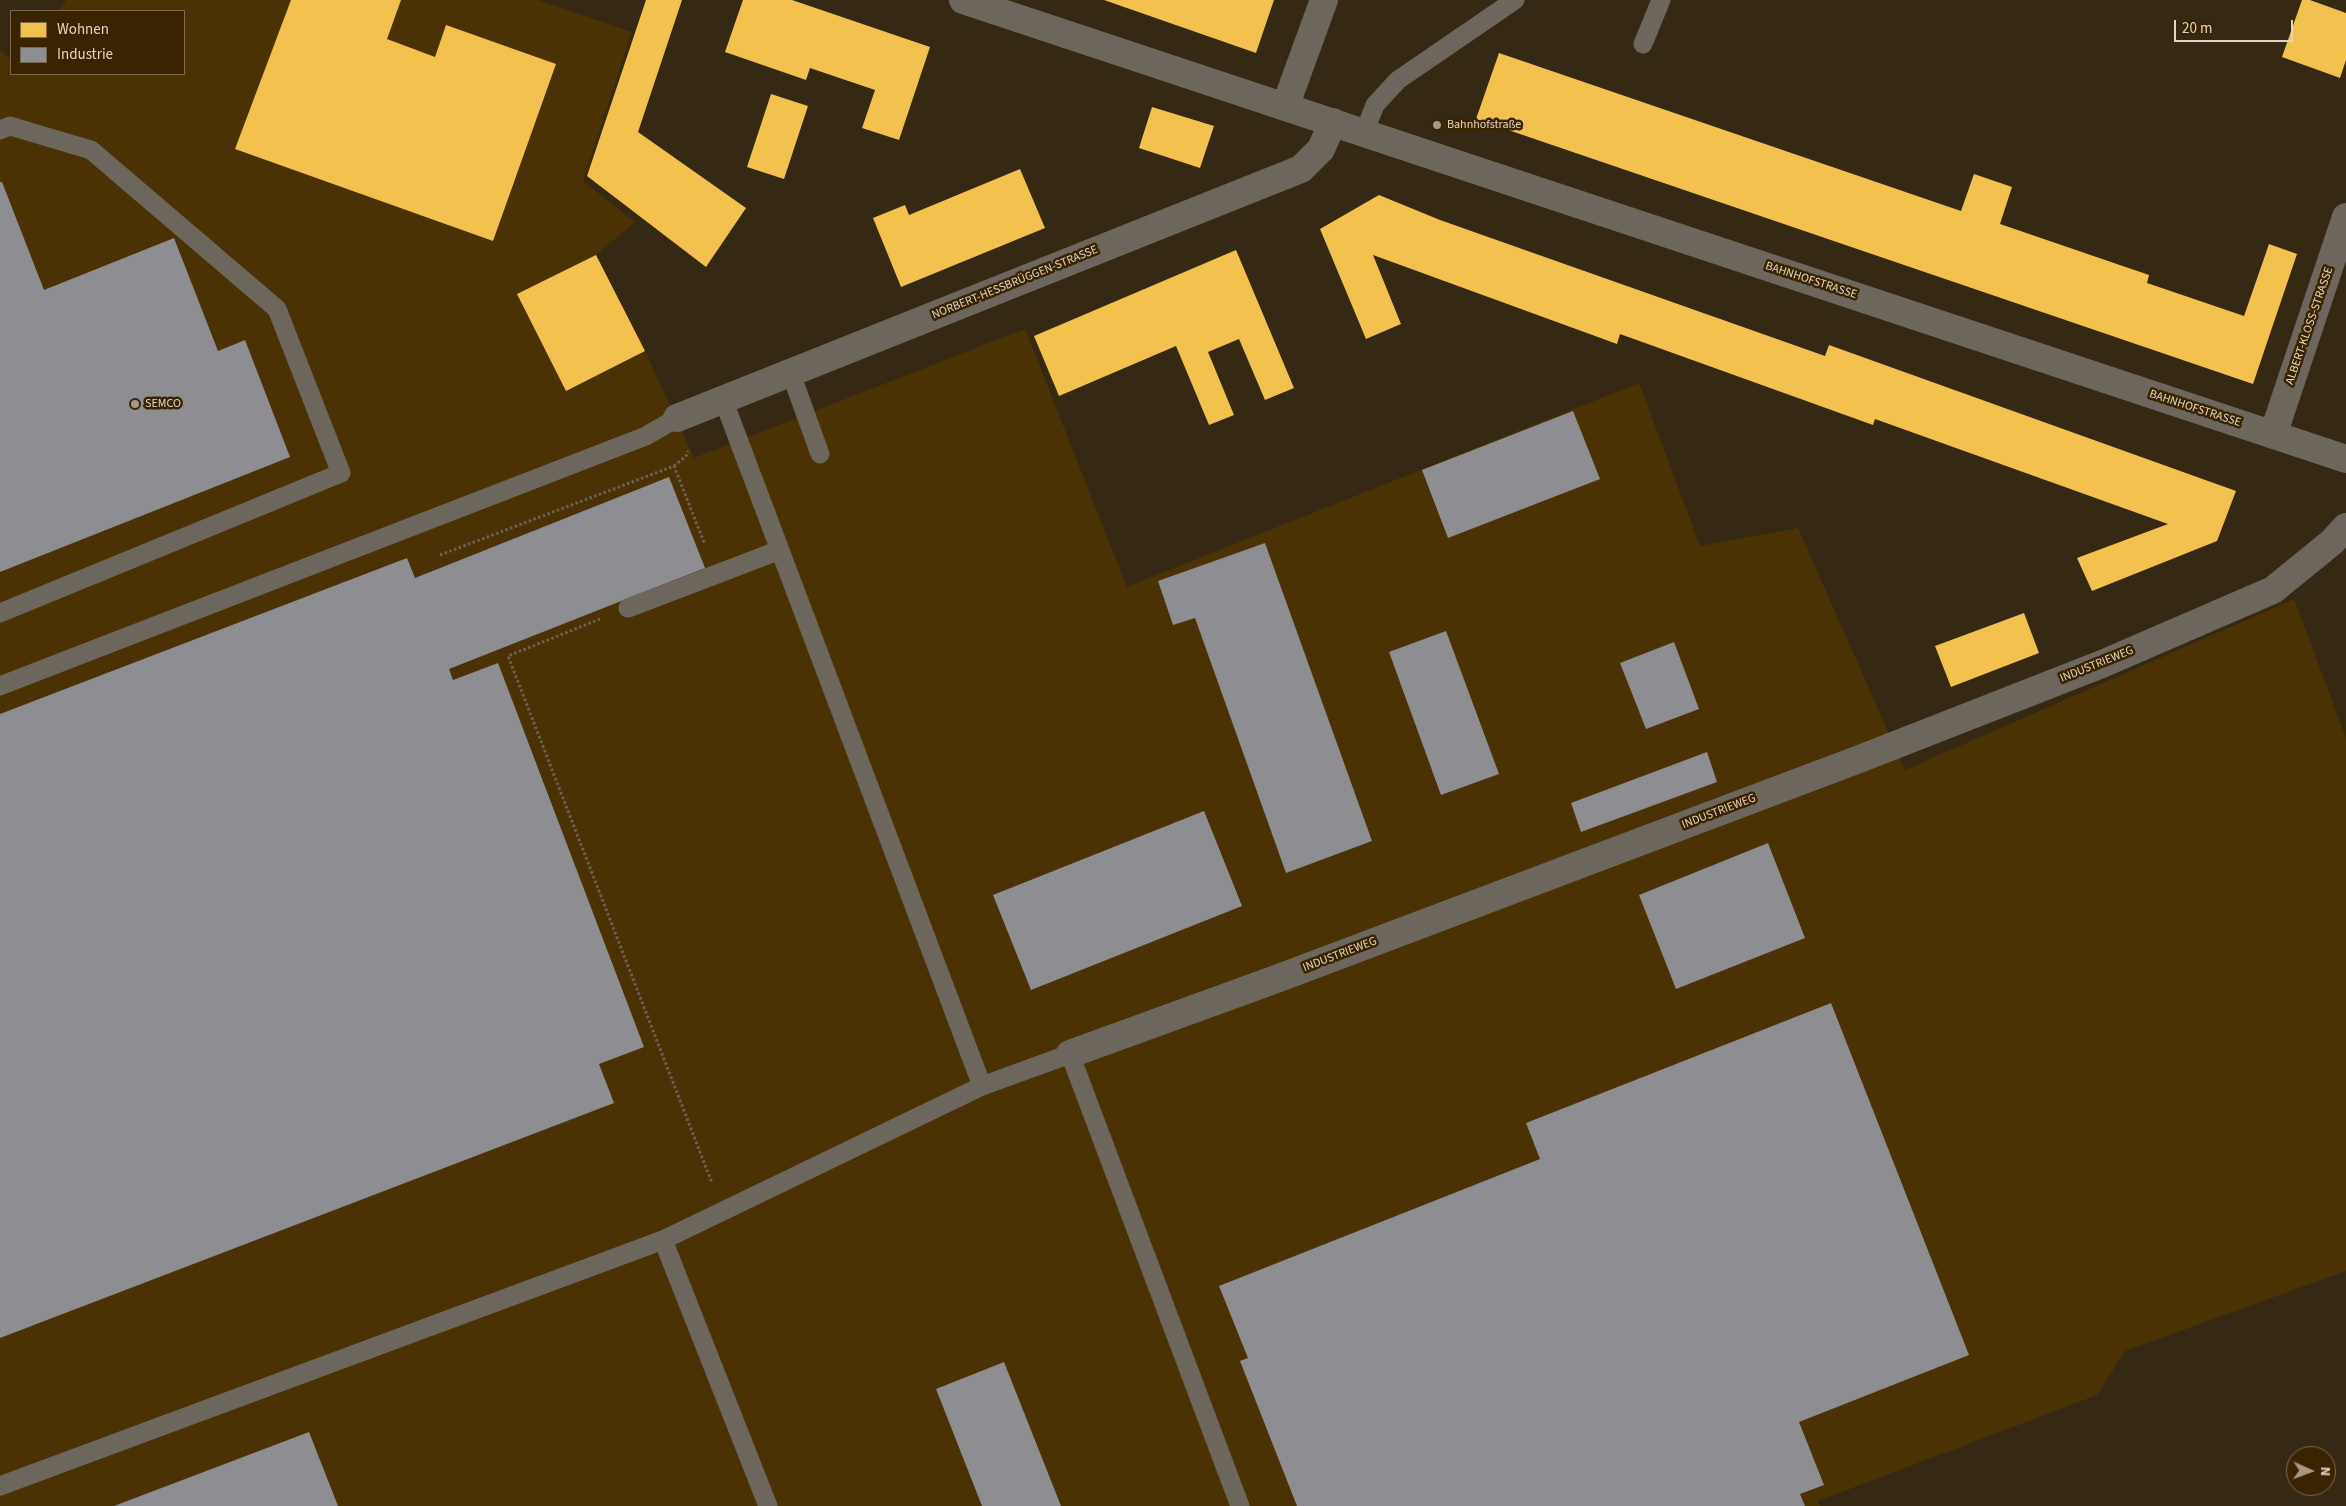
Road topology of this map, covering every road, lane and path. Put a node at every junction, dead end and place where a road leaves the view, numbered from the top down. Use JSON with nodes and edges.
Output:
{"nodes":[{"id":1,"x":963,"y":0,"type":"edge"},
{"id":2,"x":1324,"y":0,"type":"edge"},
{"id":3,"x":1515,"y":0,"type":"edge"},
{"id":4,"x":1661,"y":0,"type":"edge"},
{"id":5,"x":1643,"y":44,"type":"dead end"},
{"id":6,"x":1285,"y":106,"type":"junction"},
{"id":7,"x":1332,"y":122,"type":"junction"},
{"id":8,"x":0,"y":130,"type":"edge"},
{"id":9,"x":1364,"y":133,"type":"junction"},
{"id":10,"x":2346,"y":217,"type":"edge"},
{"id":11,"x":790,"y":371,"type":"junction"},
{"id":12,"x":723,"y":399,"type":"junction"},
{"id":13,"x":677,"y":418,"type":"joint"},
{"id":14,"x":2273,"y":435,"type":"junction"},
{"id":15,"x":690,"y":446,"type":"dead end"},
{"id":16,"x":820,"y":454,"type":"dead end"},
{"id":17,"x":2346,"y":459,"type":"edge"},
{"id":18,"x":674,"y":466,"type":"junction"},
{"id":19,"x":2346,"y":527,"type":"edge"},
{"id":20,"x":780,"y":550,"type":"junction"},
{"id":21,"x":440,"y":555,"type":"dead end"},
{"id":22,"x":716,"y":574,"type":"junction"},
{"id":23,"x":628,"y":608,"type":"joint"},
{"id":24,"x":0,"y":613,"type":"edge"},
{"id":25,"x":0,"y":686,"type":"edge"},
{"id":26,"x":1070,"y":1054,"type":"junction"},
{"id":27,"x":982,"y":1086,"type":"junction"},
{"id":28,"x":723,"y":1211,"type":"junction"},
{"id":29,"x":663,"y":1240,"type":"junction"},
{"id":30,"x":0,"y":1486,"type":"edge"},
{"id":31,"x":768,"y":1506,"type":"edge"},
{"id":32,"x":1240,"y":1506,"type":"edge"}],
"edges":[{"from":1,"to":6,"type":"street","name":"BAHNHOFSTRASSE"},
{"from":2,"to":6,"type":"street"},
{"from":3,"to":9,"type":"lane"},
{"from":4,"to":5,"type":"lane"},
{"from":6,"to":7,"type":"street","name":"BAHNHOFSTRASSE"},
{"from":7,"to":9,"type":"street","name":"BAHNHOFSTRASSE"},
{"from":7,"to":11,"type":"street","name":"NORBERT-HESSBRÜGGEN-STRASSE"},
{"from":8,"to":24,"type":"lane"},
{"from":9,"to":14,"type":"street","name":"BAHNHOFSTRASSE"},
{"from":10,"to":14,"type":"street","name":"ALBERT-KLOSS-STRASSE"},
{"from":11,"to":12,"type":"street","name":"NORBERT-HESSBRÜGGEN-STRASSE"},
{"from":11,"to":16,"type":"lane"},
{"from":12,"to":13,"type":"street","name":"NORBERT-HESSBRÜGGEN-STRASSE"},
{"from":12,"to":20,"type":"lane"},
{"from":13,"to":25,"type":"lane"},
{"from":14,"to":17,"type":"street","name":"BAHNHOFSTRASSE"},
{"from":15,"to":18,"type":"path"},
{"from":18,"to":21,"type":"path"},
{"from":18,"to":22,"type":"path"},
{"from":19,"to":26,"type":"street","name":"INDUSTRIEWEG"},
{"from":20,"to":22,"type":"lane"},
{"from":20,"to":27,"type":"lane"},
{"from":22,"to":23,"type":"lane"},
{"from":23,"to":28,"type":"path"},
{"from":26,"to":27,"type":"lane"},
{"from":26,"to":32,"type":"lane"},
{"from":27,"to":28,"type":"lane"},
{"from":28,"to":29,"type":"lane"},
{"from":29,"to":30,"type":"lane"},
{"from":29,"to":31,"type":"lane"}]}
